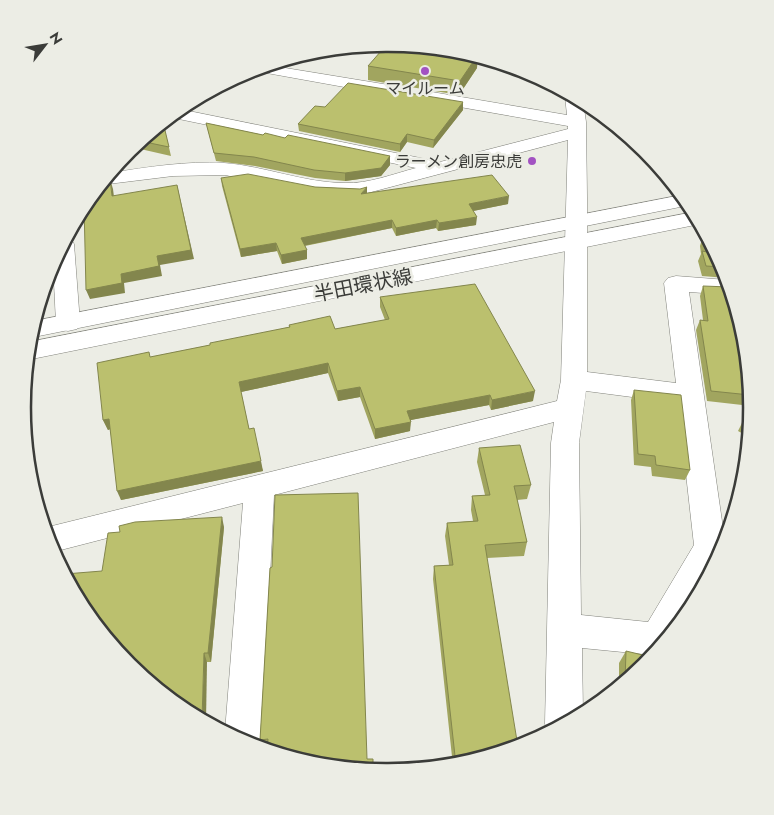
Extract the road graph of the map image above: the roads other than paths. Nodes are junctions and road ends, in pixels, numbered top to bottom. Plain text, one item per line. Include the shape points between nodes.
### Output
1 (274, 71) edge
2 (184, 115) edge
3 (576, 117) edge
4 (439, 168) junction
5 (116, 178) edge
6 (677, 202) edge
7 (688, 219) edge
8 (576, 232) junction
9 (64, 259) edge
10 (722, 287) edge
11 (68, 322) junction
12 (40, 328) edge
13 (36, 350) edge
14 (572, 394) junction
15 (690, 395) junction
16 (259, 487) junction
17 (56, 538) edge
18 (564, 630) junction
19 (658, 637) edge
20 (657, 639) edge
21 (564, 717) edge
22 (244, 733) edge

1 - 3 street
2 - 4 street
3 - 4 street
3 - 8 street
4 - 5 street via 341,191 241,171 212,169 174,170
6 - 8 street, 半田環状線
7 - 8 street, 半田環状線
8 - 11 street, 半田環状線
8 - 13 street, 半田環状線
8 - 14 street
9 - 11 street
10 - 15 street via 676,283
11 - 12 street, 半田環状線
14 - 15 street
14 - 16 street
14 - 18 street via 565,444
15 - 19 street via 710,547
16 - 17 street
16 - 22 street
18 - 20 street
18 - 21 street

